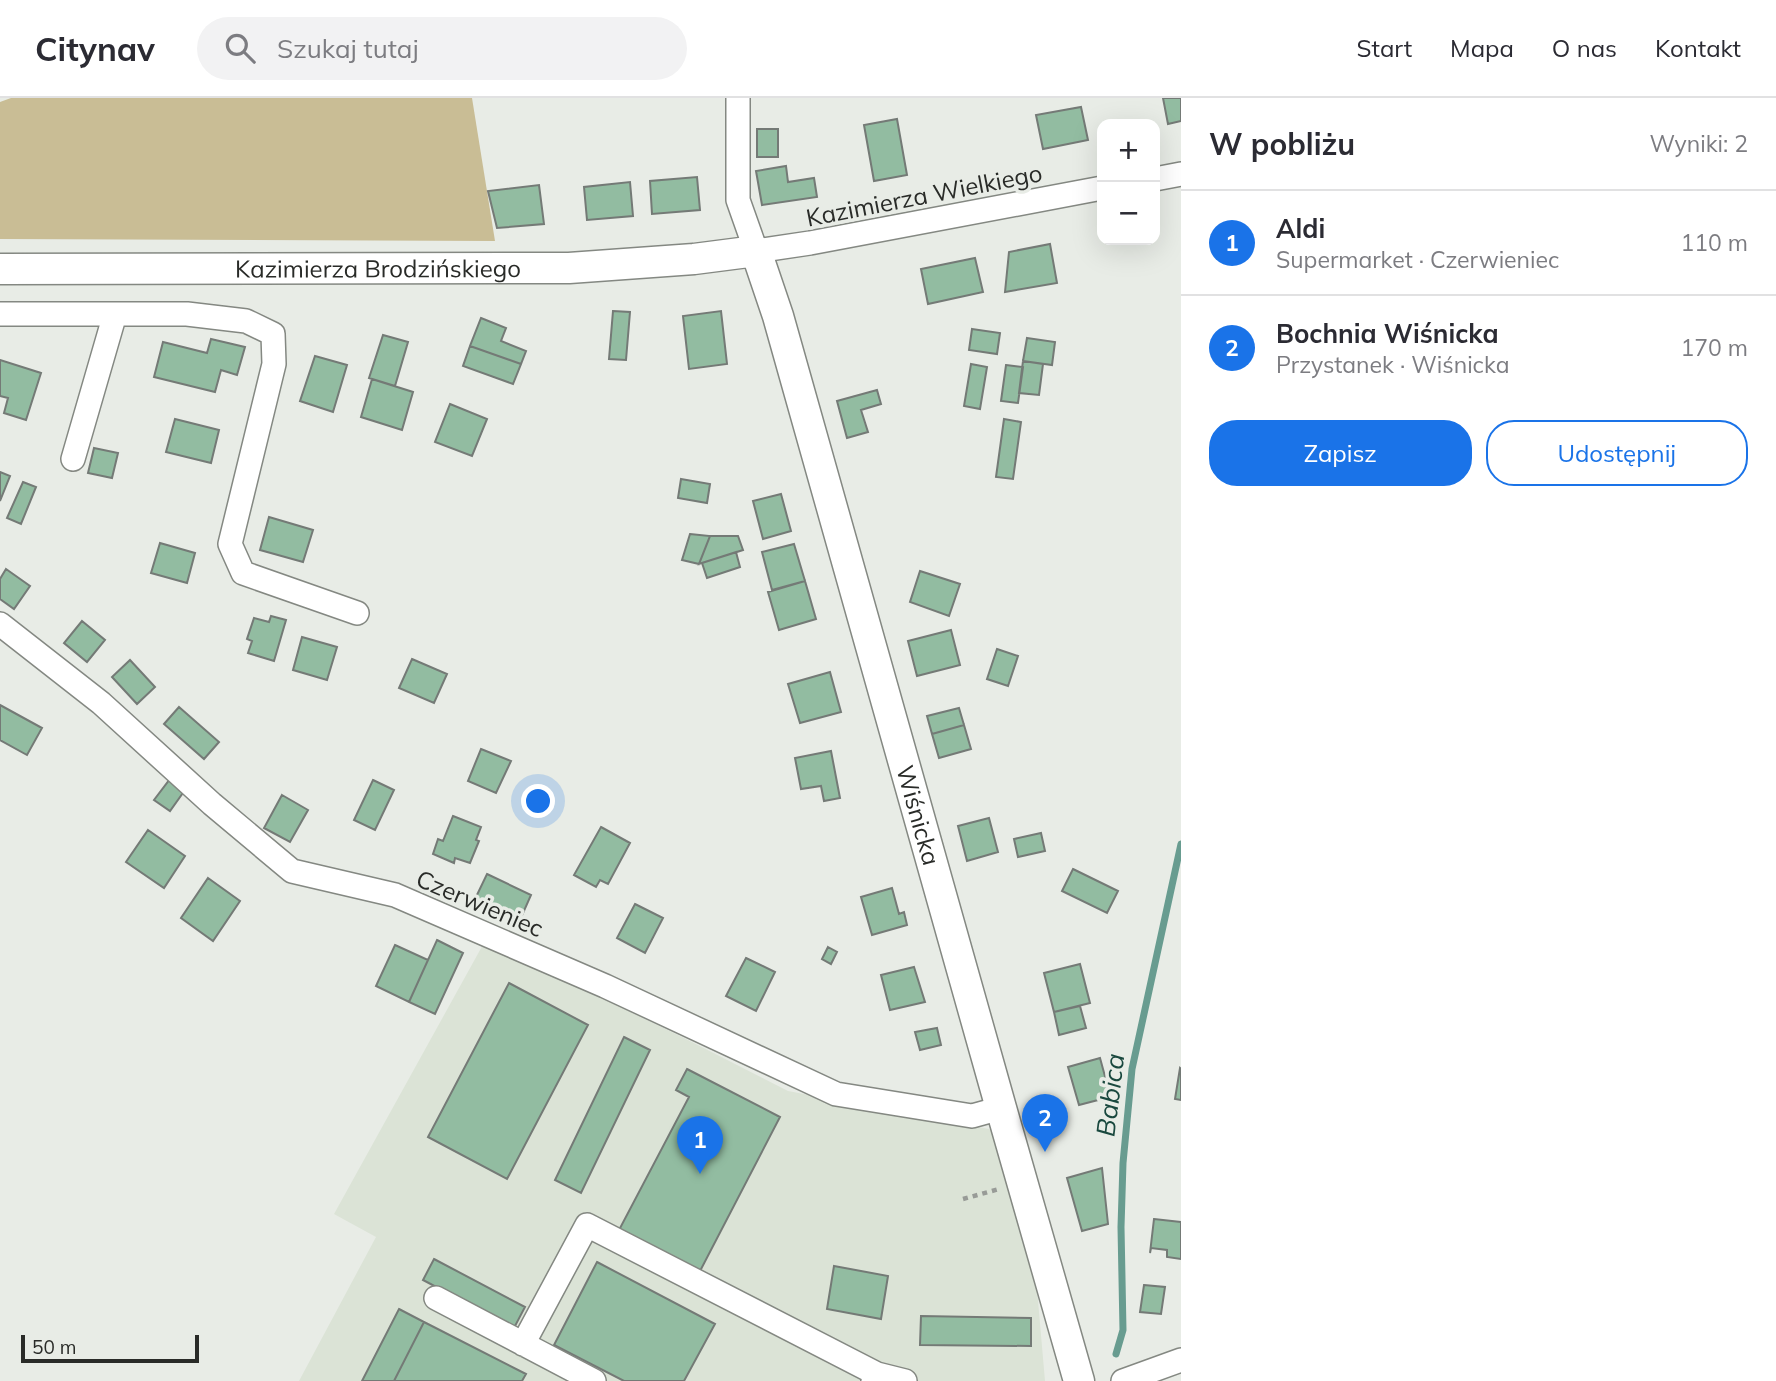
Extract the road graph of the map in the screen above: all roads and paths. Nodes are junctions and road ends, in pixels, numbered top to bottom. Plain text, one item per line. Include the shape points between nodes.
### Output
1 (738, 98) edge
2 (1181, 174) edge
3 (1160, 178) edge
4 (1097, 189) edge
5 (756, 251) junction
6 (0, 269) edge
7 (0, 314) edge
8 (115, 314) junction
9 (73, 458) dead end
10 (357, 612) dead end
11 (0, 624) edge
12 (1000, 1108) junction
13 (1006, 1187) dead end
14 (963, 1199) dead end
15 (436, 1298) dead end
16 (523, 1344) junction
17 (1181, 1360) edge
18 (875, 1378) edge
19 (594, 1381) edge
20 (905, 1381) edge
21 (1079, 1381) edge
22 (1123, 1381) edge

1 - 5 street via 738,200
2 - 3 street
4 - 5 street, Kazimierza Wielkiego
5 - 6 main road, Kazimierza Brodzińskiego via 569,268
5 - 12 main road, Wiśnicka
7 - 8 street
8 - 9 street
8 - 10 street via 187,314 246,321 274,334 275,364 229,544 243,573
11 - 12 street, Czerwieniec via 101,703 292,871 395,895 836,1094 972,1116
12 - 21 main road, Wiśnicka
13 - 14 path
15 - 16 street
16 - 18 street via 587,1225
16 - 19 street
17 - 22 street
18 - 20 street

